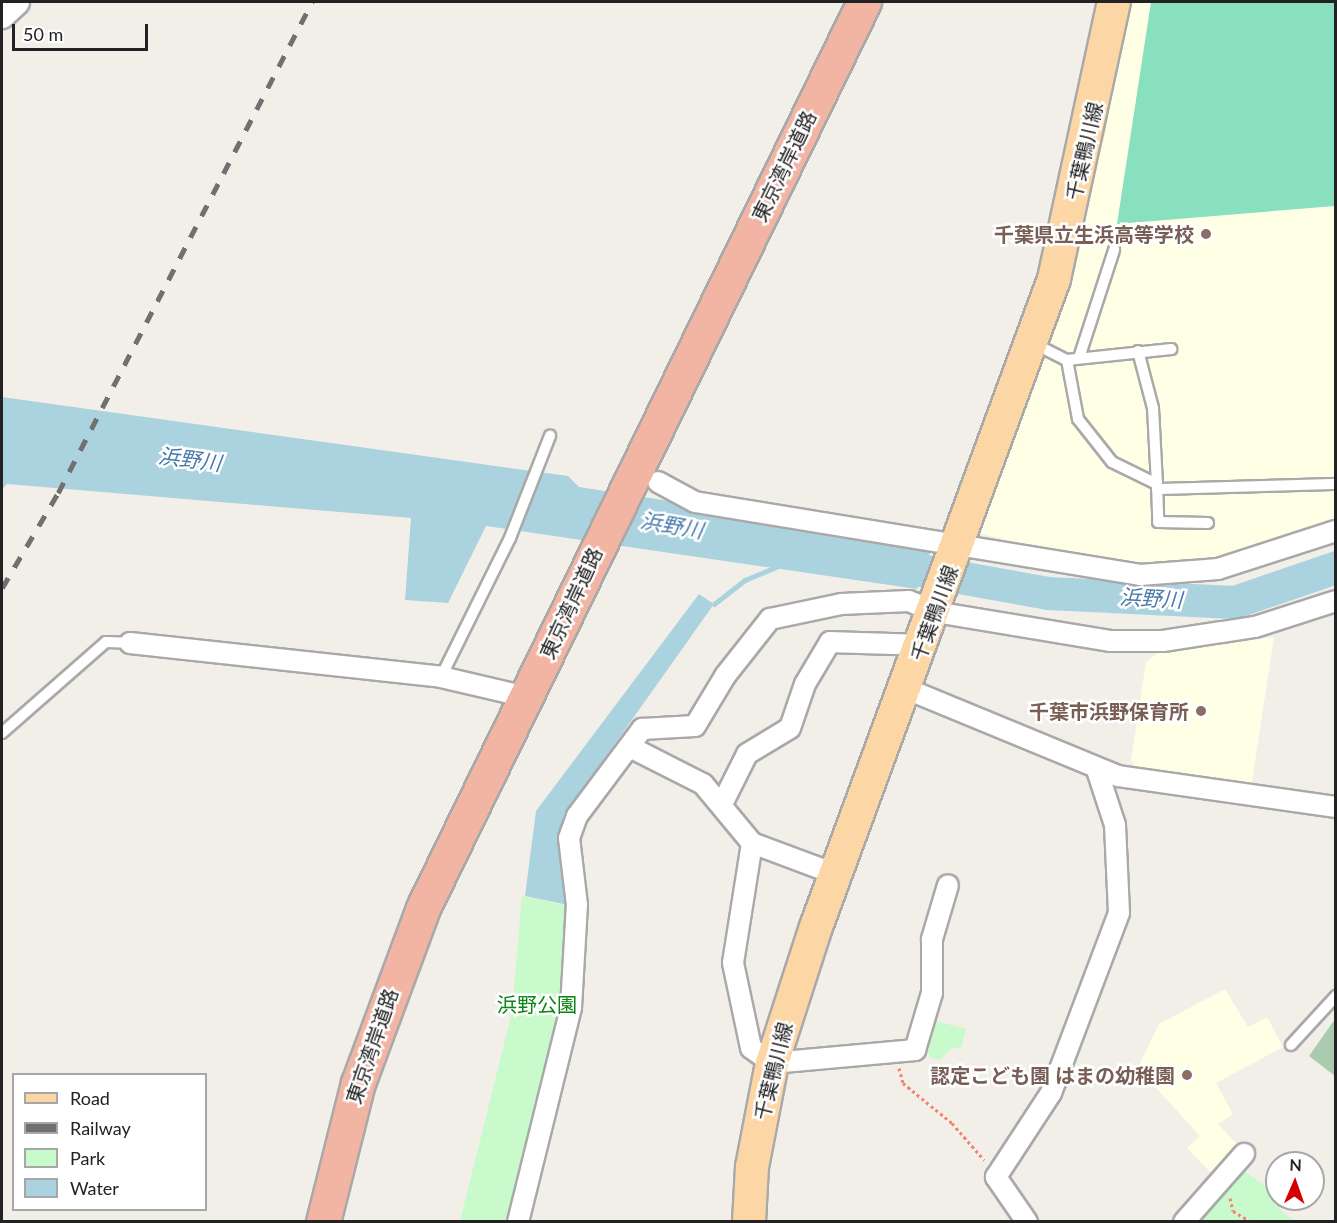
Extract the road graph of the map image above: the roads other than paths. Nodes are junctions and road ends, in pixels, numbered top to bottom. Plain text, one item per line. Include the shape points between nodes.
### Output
1 (16, 2) edge
2 (842, 2) edge
3 (864, 2) edge
4 (1114, 2) edge
5 (2, 15) edge
6 (1114, 250) dead end
7 (1033, 343) junction
8 (1171, 349) dead end
9 (1138, 351) junction
10 (1073, 359) junction
11 (550, 436) dead end
12 (658, 482) dead end
13 (1335, 484) edge
14 (616, 486) junction
15 (1157, 486) junction
16 (1208, 523) dead end
17 (1335, 531) edge
18 (959, 542) junction
19 (1335, 601) edge
20 (936, 610) junction
21 (130, 643) joint
22 (923, 645) junction
23 (441, 676) junction
24 (907, 689) junction
25 (517, 693) junction
26 (2, 733) edge
27 (630, 747) junction
28 (1097, 770) junction
29 (722, 804) junction
30 (1335, 807) edge
31 (752, 843) junction
32 (835, 874) junction
33 (948, 885) dead end
34 (1335, 996) edge
35 (1291, 1045) dead end
36 (772, 1063) junction
37 (1244, 1154) dead end
38 (302, 1221) edge
39 (323, 1221) edge
40 (518, 1221) edge
41 (749, 1221) edge
42 (1028, 1221) edge
43 (1184, 1221) edge

1 - 5 street
2 - 14 highway, 東京湾岸道路
3 - 14 highway, 東京湾岸道路
4 - 7 main road, 千葉鴨川線 via 1082,163
6 - 10 lane
7 - 10 lane
7 - 18 main road, 千葉鴨川線
8 - 9 lane
9 - 10 lane
9 - 15 lane via 1153,408
10 - 15 lane via 1078,418 1112,462
11 - 23 lane via 510,538
12 - 18 street via 695,502
13 - 15 lane
14 - 25 highway, 東京湾岸道路
15 - 16 lane via 1158,522
17 - 18 street via 1218,569 1140,575
18 - 20 main road, 千葉鴨川線
19 - 20 street via 1255,627 1163,641 1110,641
20 - 22 main road, 千葉鴨川線
20 - 27 street via 909,601 880,601 770,619 724,676 695,726 642,729
21 - 23 street
21 - 26 lane via 106,642
22 - 24 main road, 千葉鴨川線
22 - 29 street via 830,642 806,684 790,728 747,754
23 - 25 street
24 - 28 street
24 - 32 main road, 千葉鴨川線
25 - 38 highway, 東京湾岸道路 via 383,947 336,1084
25 - 39 highway, 東京湾岸道路 via 406,950 358,1083
27 - 29 street via 703,783
27 - 40 street via 588,798 569,838 577,905 571,1008
28 - 30 street
28 - 42 street via 1115,825 1120,872 1112,942 1051,1093 996,1177
29 - 31 street
31 - 32 street
31 - 36 street via 733,963 751,1048
32 - 36 main road, 千葉鴨川線
33 - 36 street via 932,939 932,993 915,1050
34 - 35 lane
36 - 41 main road, 千葉鴨川線 via 752,1167
37 - 43 street

